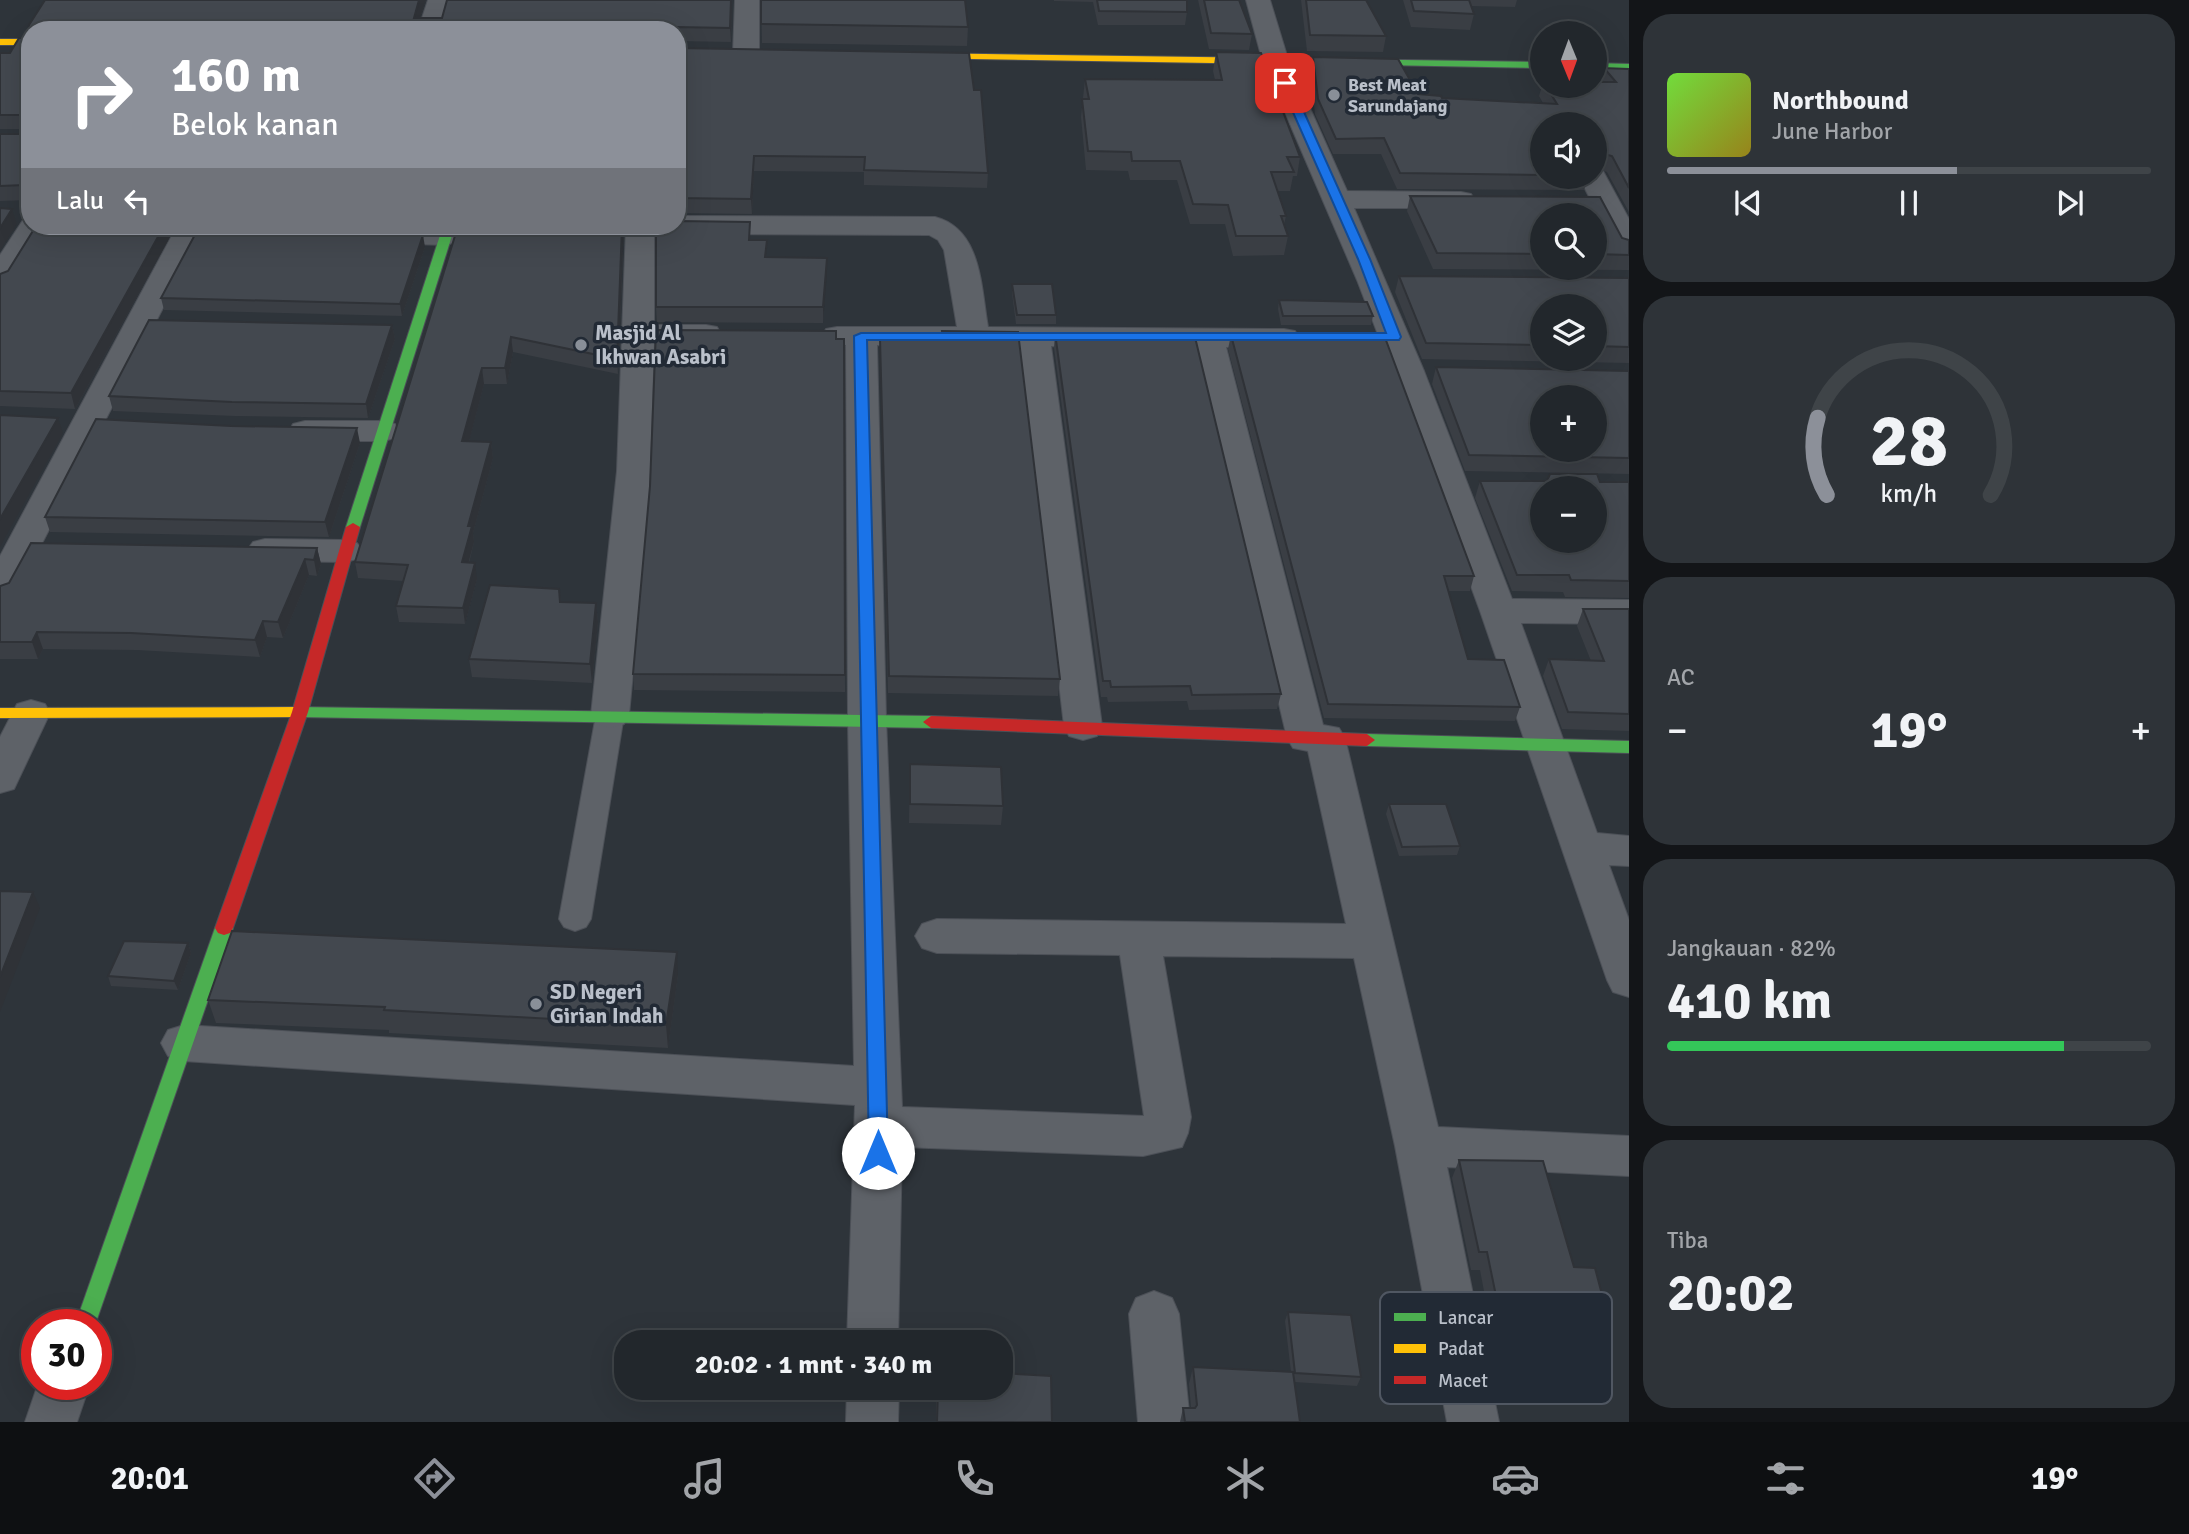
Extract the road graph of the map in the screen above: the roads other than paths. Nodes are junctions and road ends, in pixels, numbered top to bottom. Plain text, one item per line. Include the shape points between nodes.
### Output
1 (440, 0) edge
2 (747, 0) edge
3 (1258, 0) edge
4 (433, 21) edge
5 (0, 42) edge
6 (21, 42) edge
7 (746, 53) edge
8 (900, 55) edge
9 (1275, 60) junction
10 (1530, 65) edge
11 (1607, 67) edge
12 (1629, 68) edge
13 (1593, 189) edge
14 (1338, 199) junction
15 (1485, 201) edge
16 (21, 225) edge
17 (686, 225) edge
18 (186, 235) edge
19 (445, 235) edge
20 (640, 235) edge
21 (1629, 246) edge
22 (0, 279) edge
23 (140, 322) junction
24 (178, 322) edge
25 (640, 334) junction
26 (737, 335) edge
27 (806, 336) edge
28 (861, 336) junction
29 (974, 336) junction
30 (1034, 337) junction
31 (1314, 337) edge
32 (1208, 338) junction
33 (49, 420) edge
34 (86, 421) junction
35 (125, 424) edge
36 (272, 430) edge
37 (383, 431) junction
38 (21, 546) junction
39 (62, 547) edge
40 (237, 549) edge
41 (345, 551) junction
42 (0, 590) edge
43 (1498, 611) junction
44 (1629, 612) edge
45 (300, 712) junction
46 (15, 713) edge
47 (610, 715) junction
48 (867, 719) junction
49 (1083, 726) junction
50 (1316, 738) junction
51 (1543, 743) junction
52 (1629, 747) edge
53 (0, 779) edge
54 (1582, 847) junction
55 (1629, 851) edge
56 (575, 919) dead end
57 (937, 936) dead end
58 (1139, 939) junction
59 (1371, 941) junction
60 (1629, 980) edge
61 (184, 1043) junction
62 (878, 1106) junction
63 (1419, 1146) junction
64 (1629, 1156) edge
65 (1448, 1292) edge
66 (91, 1309) edge
67 (1154, 1314) dead end
68 (873, 1330) edge
69 (59, 1400) edge
70 (873, 1400) edge
71 (1469, 1404) edge
72 (51, 1422) edge
73 (872, 1422) edge
74 (1164, 1422) edge
75 (1473, 1422) edge

1 - 4 street
2 - 7 street
3 - 9 street
5 - 6 street
8 - 9 street
9 - 10 street
9 - 14 street
11 - 12 street
13 - 21 street via 1593,202
14 - 15 street
14 - 43 street via 1386,280 1381,337 1422,371 1464,484
16 - 22 street
17 - 29 street via 934,226 948,234 959,250
18 - 23 street
19 - 37 street via 402,327
20 - 25 street
23 - 24 street
23 - 34 street
25 - 26 street
25 - 47 street via 627,565
27 - 28 street
28 - 29 street
28 - 48 street
29 - 30 street
30 - 32 street
30 - 49 street
31 - 32 street
32 - 50 street
33 - 34 street
34 - 35 street
34 - 38 street
36 - 37 street
37 - 41 street
38 - 39 street
38 - 42 street
40 - 41 street
41 - 45 street
43 - 44 street
43 - 51 street
45 - 46 street
45 - 47 street
45 - 61 street
46 - 53 street
47 - 48 street
47 - 56 lane
48 - 49 street
48 - 62 street
49 - 50 street
50 - 51 street
50 - 59 street
51 - 52 street
51 - 54 street
54 - 55 street
54 - 60 street
57 - 58 street
58 - 59 street
58 - 62 street via 1168,1117 1165,1133 1143,1136
59 - 63 street
61 - 62 street
61 - 66 street
62 - 68 street
63 - 64 street
63 - 65 street
67 - 74 street
69 - 72 street
70 - 73 street
71 - 75 street

